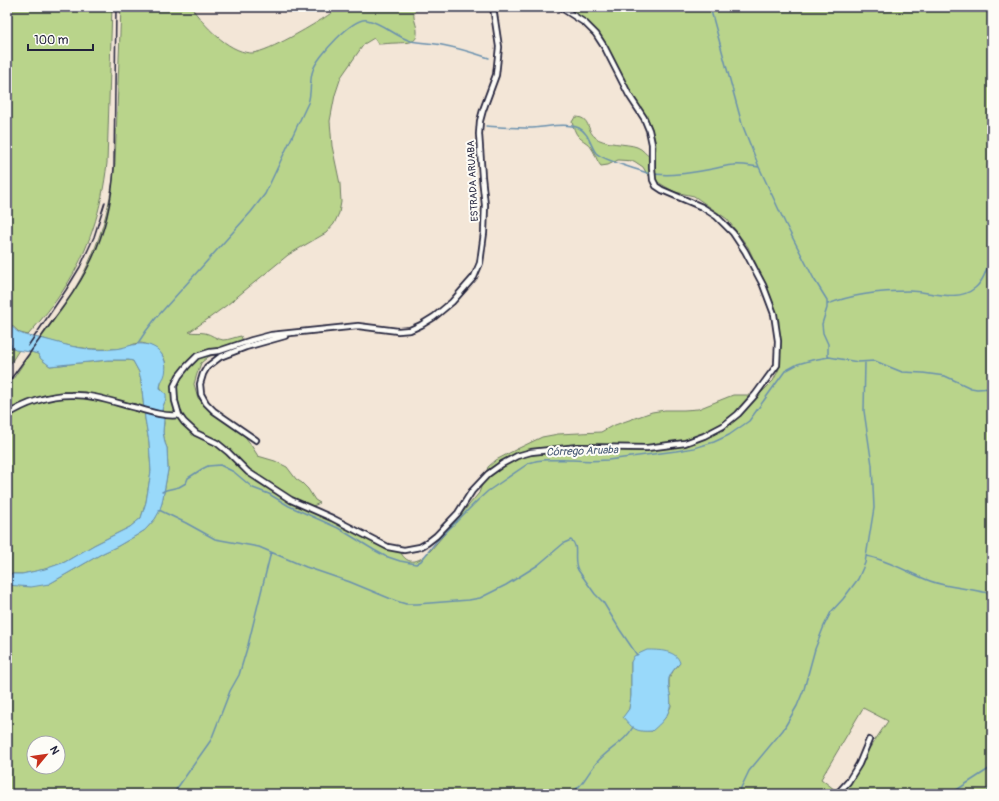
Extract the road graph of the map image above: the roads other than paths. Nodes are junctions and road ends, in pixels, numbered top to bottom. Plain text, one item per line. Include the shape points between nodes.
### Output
1 (493, 7) edge
2 (560, 7) edge
3 (296, 333) junction
4 (7, 415) edge
5 (179, 415) junction
6 (256, 440) dead end
7 (869, 740) dead end
8 (837, 794) edge

1 - 3 street, ESTRADA ARUABA via 499,47 496,75 480,121 484,233 480,263 474,277 452,302 434,317 410,330 358,326
2 - 5 street via 596,34 644,118 652,144 653,180 656,186 716,216 733,233 762,285 774,314 778,341 777,365 738,414 723,426 685,442 647,448 578,447 517,456 488,474 472,491 458,513 436,536 420,547 404,550 388,547 291,500 248,472 217,443 196,433
3 - 5 street, ESTRADA ARUABA via 258,338 197,356 178,376 174,386
3 - 6 street, ESTRADA ARUABA via 220,357 207,367 203,374 201,394 206,403
4 - 5 street via 18,408 48,398 71,395 94,397 172,416
7 - 8 street via 859,764

